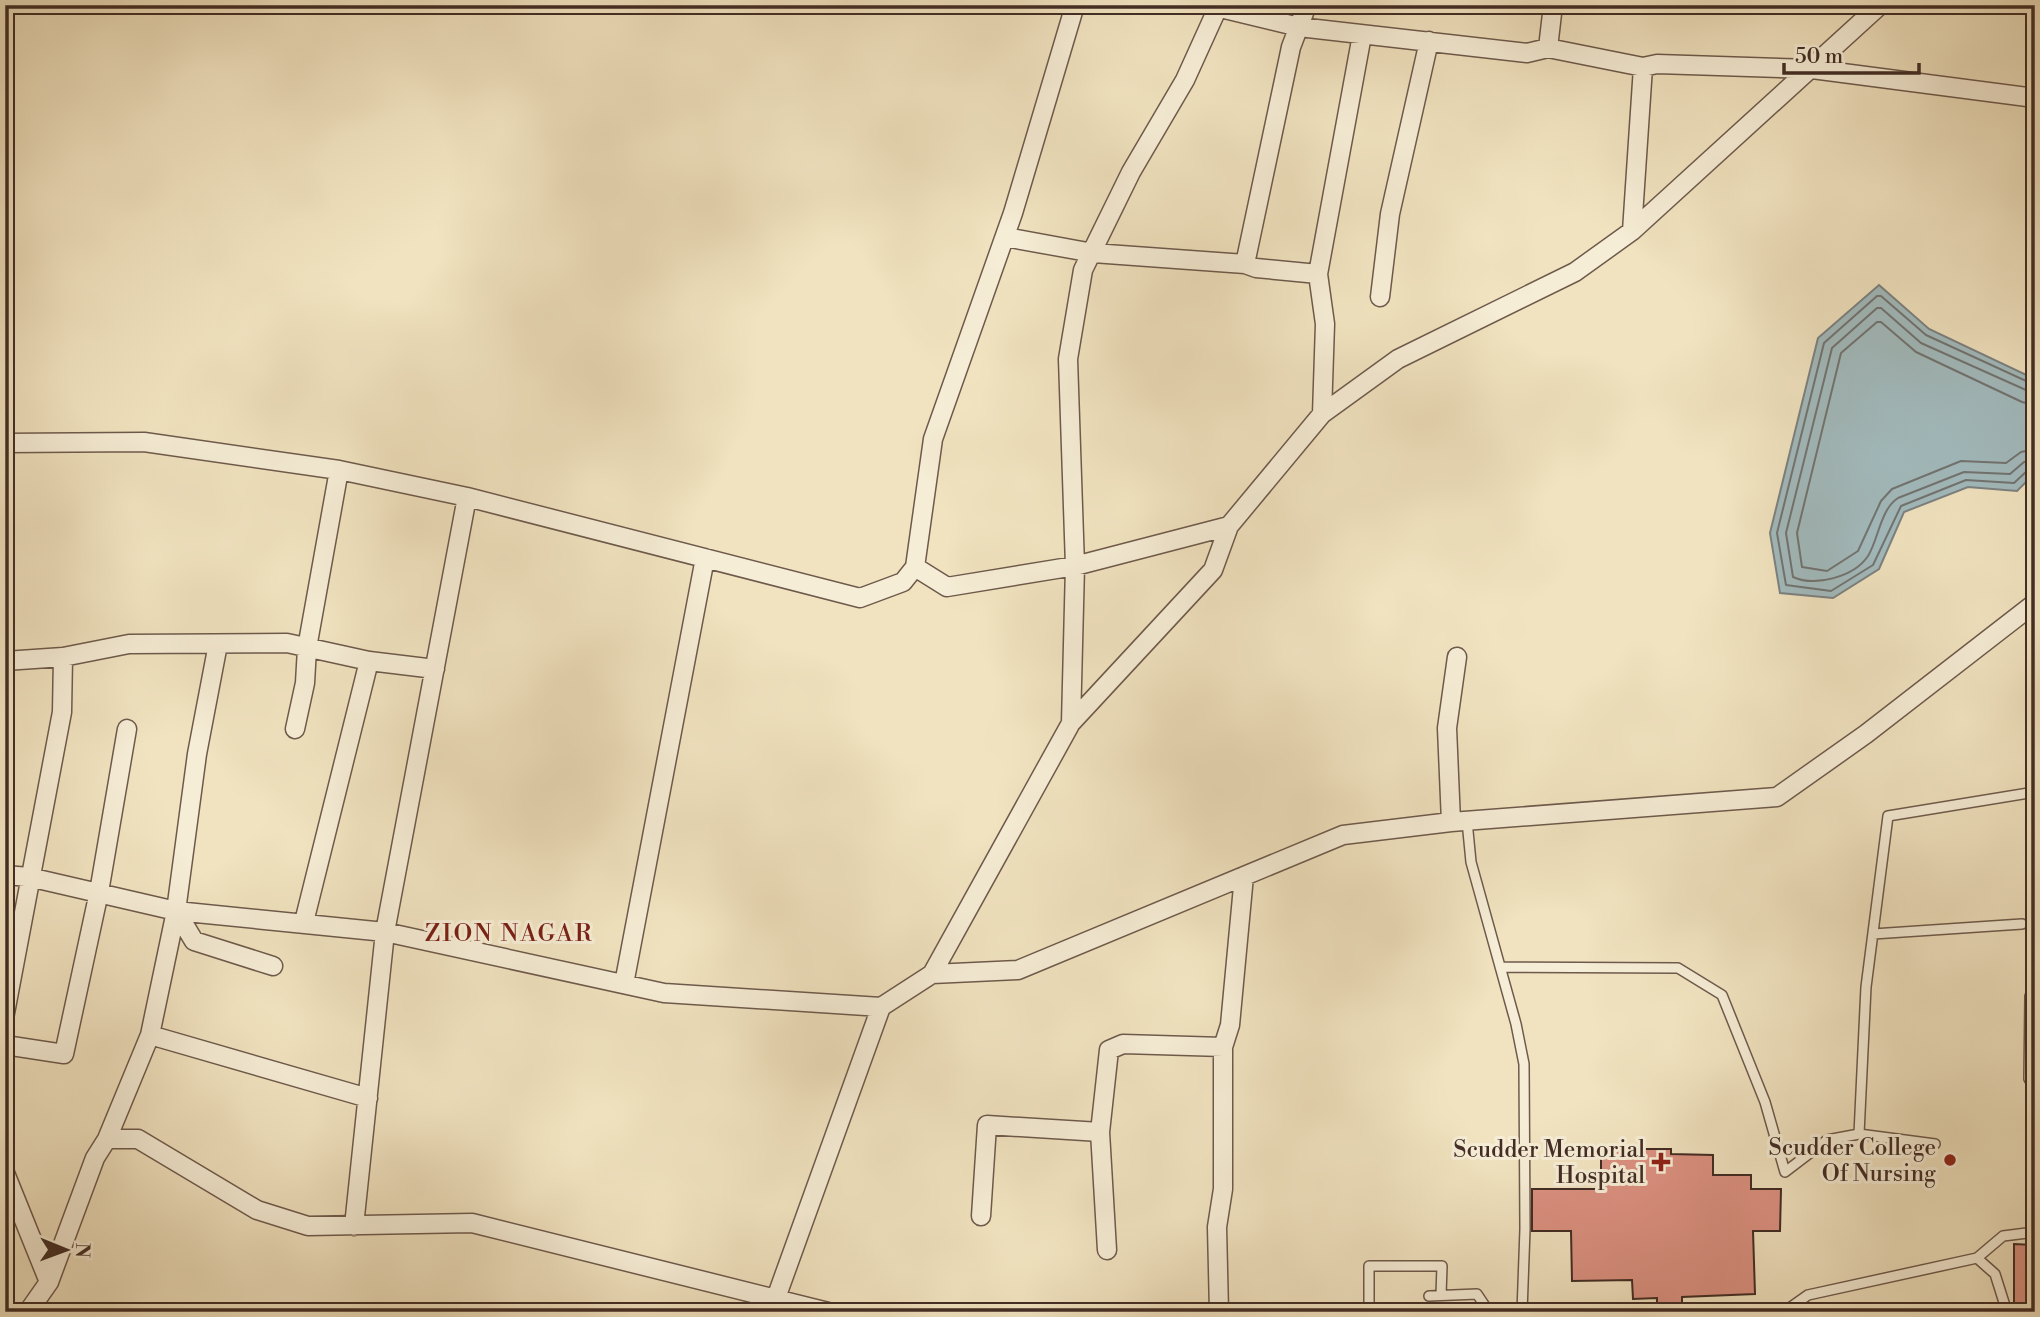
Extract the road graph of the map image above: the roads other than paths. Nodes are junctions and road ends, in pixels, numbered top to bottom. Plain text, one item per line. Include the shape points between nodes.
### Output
1 (1075, 5) edge
2 (1307, 5) edge
3 (1553, 5) edge
4 (1880, 5) edge
5 (1215, 6) edge
6 (1299, 27) junction
7 (1362, 35) junction
8 (1429, 41) junction
9 (1548, 48) junction
10 (1643, 67) junction
11 (1812, 68) junction
12 (2035, 98) edge
13 (1632, 231) junction
14 (1005, 237) junction
15 (1093, 253) junction
16 (1245, 264) junction
17 (1318, 274) junction
18 (1380, 297) dead end
19 (1322, 414) junction
20 (5, 443) edge
21 (339, 470) junction
22 (467, 497) junction
23 (1230, 526) junction
24 (705, 558) junction
25 (915, 566) junction
26 (1075, 566) junction
27 (2035, 603) edge
28 (218, 644) junction
29 (307, 648) junction
30 (63, 657) junction
31 (1457, 657) dead end
32 (5, 661) edge
33 (369, 661) junction
34 (435, 669) junction
35 (1071, 723) junction
36 (127, 729) dead end
37 (295, 729) dead end
38 (2035, 792) edge
39 (1459, 822) junction
40 (5, 875) edge
41 (1244, 876) junction
42 (29, 877) junction
43 (99, 892) junction
44 (176, 911) junction
45 (304, 922) junction
46 (2022, 924) dead end
47 (385, 932) junction
48 (1873, 934) junction
49 (273, 966) dead end
50 (1500, 967) junction
51 (932, 974) junction
52 (624, 985) junction
53 (2031, 996) dead end
54 (881, 1007) junction
55 (5, 1013) edge
56 (150, 1035) junction
57 (5, 1045) edge
58 (1223, 1047) junction
59 (2035, 1086) edge
60 (368, 1098) junction
61 (1100, 1132) junction
62 (1859, 1134) junction
63 (107, 1139) junction
64 (1935, 1144) dead end
65 (5, 1173) edge
66 (981, 1216) dead end
67 (354, 1226) junction
68 (2035, 1232) edge
69 (1107, 1250) dead end
70 (1977, 1258) junction
71 (49, 1282) junction
72 (1441, 1295) junction
73 (1429, 1296) dead end
74 (776, 1298) junction
75 (28, 1312) edge
76 (828, 1312) edge
77 (1219, 1312) edge
78 (1369, 1312) edge
79 (1489, 1312) edge
80 (1522, 1312) edge
81 (1783, 1312) edge
82 (2007, 1312) edge

1 - 14 street
2 - 6 street
3 - 9 street
4 - 11 street
5 - 6 street
5 - 15 street via 1185,80 1131,172
6 - 7 street
6 - 16 street
7 - 8 street
7 - 17 street
8 - 9 street via 1527,53
8 - 18 street via 1390,214
9 - 10 street
10 - 11 street
10 - 13 street
11 - 12 street
11 - 13 street
13 - 19 street via 1575,272 1398,359
14 - 15 street
14 - 25 street via 933,439
15 - 16 street
15 - 26 street via 1083,270 1068,359
16 - 17 street
17 - 19 street via 1325,324
19 - 23 street
20 - 21 street via 144,442
21 - 22 street
21 - 29 street
22 - 24 street
22 - 34 street
23 - 26 street
23 - 35 street via 1213,570
24 - 25 street via 860,598 903,583
24 - 52 street
25 - 26 street via 947,587
26 - 35 street
27 - 39 street via 1777,797
28 - 29 street via 287,643
28 - 30 street via 129,644
28 - 44 street via 197,754
29 - 33 street
29 - 37 street
30 - 32 street
30 - 42 street via 62,712
31 - 39 street via 1447,729
33 - 34 street
33 - 45 street
34 - 47 street
35 - 51 street
36 - 43 street
38 - 48 lane via 1888,816
39 - 41 street via 1343,835
39 - 50 lane
40 - 42 street
41 - 51 street via 1018,970
41 - 58 street via 1230,1025
42 - 43 street
42 - 55 street
43 - 44 street
43 - 57 street via 64,1054
44 - 45 street
44 - 49 street via 194,941
44 - 56 street
45 - 47 street
46 - 48 lane
47 - 52 street
47 - 60 street
48 - 62 lane
50 - 62 lane via 1678,968 1722,995 1765,1102 1785,1172 1828,1140
50 - 80 lane via 1524,1064
51 - 54 street
52 - 54 street via 664,993
53 - 59 lane via 2029,1079
54 - 74 street
56 - 60 street
56 - 63 street
58 - 61 street via 1124,1044 1109,1050
58 - 77 street
60 - 67 street
61 - 66 street via 987,1125
61 - 69 street
62 - 64 lane
63 - 67 street via 138,1139 257,1210 308,1226
63 - 71 street via 95,1158
65 - 71 street
67 - 74 street via 472,1223
68 - 70 lane via 2003,1236
70 - 81 lane via 1808,1296
70 - 82 lane via 1995,1274
71 - 75 street
72 - 73 lane
72 - 78 lane via 1442,1266 1369,1266
72 - 79 lane via 1477,1294
74 - 76 street

